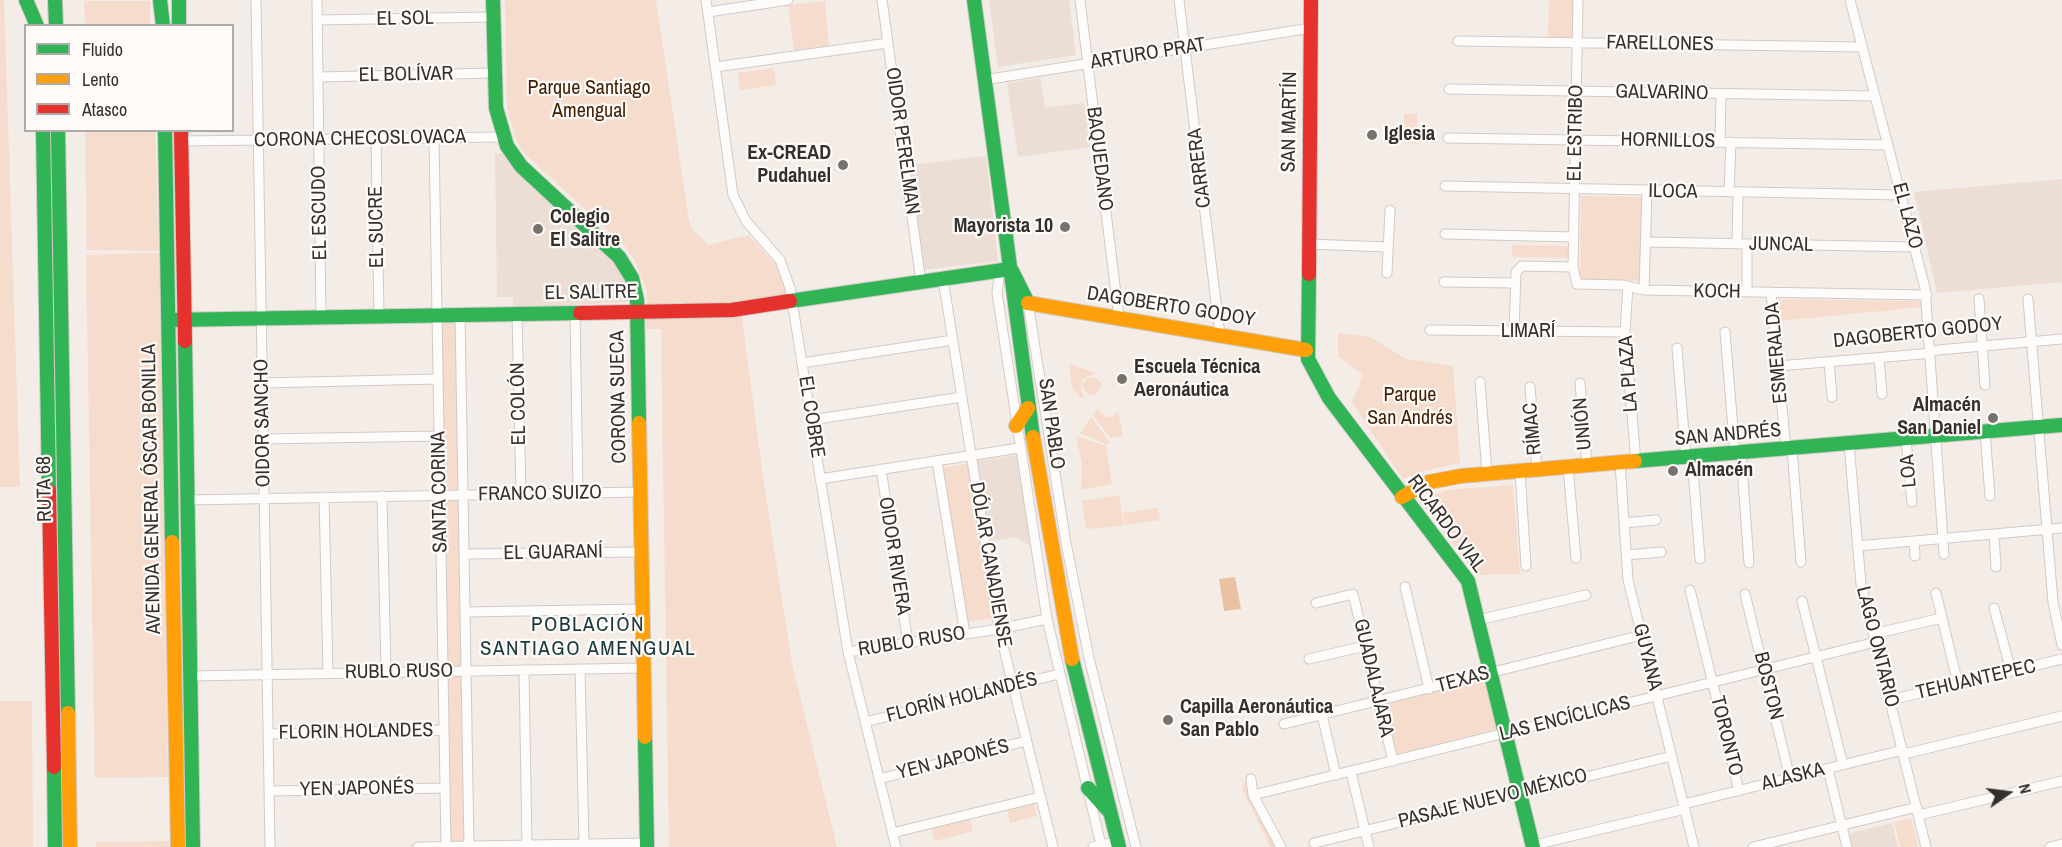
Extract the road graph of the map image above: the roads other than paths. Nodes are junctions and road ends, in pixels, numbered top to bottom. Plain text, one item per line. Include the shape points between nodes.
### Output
1 (26, 0) edge
2 (40, 0) edge
3 (55, 0) edge
4 (160, 0) edge
5 (178, 0) edge
6 (256, 0) edge
7 (317, 0) edge
8 (493, 0) edge
9 (706, 0) edge
10 (788, 0) edge
11 (882, 0) edge
12 (974, 0) edge
13 (1080, 0) edge
14 (1179, 0) edge
15 (1311, 0) edge
16 (1578, 0) edge
17 (1850, 0) edge
18 (768, 2) edge
19 (708, 12) junction
20 (493, 17) junction
21 (317, 20) junction
22 (38, 24) edge
23 (39, 24) edge
24 (56, 24) edge
25 (163, 24) edge
26 (179, 24) edge
27 (1311, 28) junction
28 (1458, 41) dead end
29 (888, 43) junction
30 (1577, 43) junction
31 (1862, 47) junction
32 (1185, 48) junction
33 (1087, 64) junction
34 (715, 67) junction
35 (494, 74) junction
36 (318, 77) junction
37 (984, 80) junction
38 (1449, 89) dead end
39 (1576, 91) junction
40 (1721, 94) junction
41 (1875, 96) junction
42 (42, 132) edge
43 (58, 132) edge
44 (165, 132) edge
45 (181, 136) edge
46 (434, 137) junction
47 (503, 137) junction
48 (376, 138) junction
49 (1448, 138) dead end
50 (319, 139) junction
51 (258, 140) junction
52 (1575, 140) junction
53 (1720, 142) junction
54 (1731, 142) junction
55 (1888, 145) junction
56 (1445, 186) dead end
57 (1575, 190) junction
58 (1647, 191) junction
59 (1734, 193) junction
60 (1901, 195) junction
61 (1390, 210) dead end
62 (1444, 234) dead end
63 (1574, 237) junction
64 (1646, 242) junction
65 (1308, 244) junction
66 (1737, 244) junction
67 (1747, 244) junction
68 (1387, 247) junction
69 (1915, 247) junction
70 (1573, 267) junction
71 (1005, 269) junction
72 (1387, 273) dead end
73 (943, 279) junction
74 (921, 282) junction
75 (1444, 282) dead end
76 (1514, 283) junction
77 (1628, 286) junction
78 (1644, 290) junction
79 (1747, 292) junction
80 (1771, 292) junction
81 (1926, 295) junction
82 (1979, 299) dead end
83 (2028, 299) dead end
84 (793, 302) junction
85 (1028, 303) junction
86 (637, 312) junction
87 (575, 313) junction
88 (517, 314) junction
89 (437, 315) junction
90 (460, 315) junction
91 (379, 316) junction
92 (321, 317) junction
93 (1119, 318) junction
94 (261, 319) junction
95 (169, 320) junction
96 (184, 320) junction
97 (1430, 330) dead end
98 (1514, 332) junction
99 (1625, 332) junction
100 (1725, 332) dead end
101 (1220, 335) junction
102 (2062, 339) edge
103 (953, 340) junction
104 (2032, 341) junction
105 (1982, 346) junction
106 (1677, 348) dead end
107 (1306, 350) junction
108 (1930, 352) junction
109 (1879, 358) junction
110 (1829, 362) junction
111 (802, 363) junction
112 (1778, 366) junction
113 (438, 379) junction
114 (1480, 382) dead end
115 (262, 383) junction
116 (1580, 383) dead end
117 (1985, 384) dead end
118 (1530, 387) dead end
119 (1882, 394) dead end
120 (962, 397) junction
121 (1832, 397) dead end
122 (1028, 408) junction
123 (811, 420) junction
124 (2062, 425) edge
125 (1016, 426) junction
126 (2038, 427) junction
127 (1985, 432) junction
128 (439, 436) junction
129 (1937, 437) junction
130 (263, 439) junction
131 (1906, 439) junction
132 (1849, 444) junction
133 (1019, 448) junction
134 (1789, 449) junction
135 (1738, 453) junction
136 (971, 455) junction
137 (1689, 457) junction
138 (937, 461) junction
139 (1636, 462) junction
140 (1620, 463) junction
141 (1587, 466) junction
142 (1568, 467) junction
143 (881, 469) junction
144 (1537, 470) junction
145 (1520, 471) junction
146 (1487, 474) junction
147 (820, 479) junction
148 (640, 492) junction
149 (578, 493) junction
150 (520, 494) junction
151 (440, 495) junction
152 (463, 495) junction
153 (382, 496) junction
154 (1990, 496) dead end
155 (324, 497) junction
156 (1402, 497) junction
157 (264, 498) junction
158 (187, 500) junction
159 (1912, 502) dead end
160 (1656, 520) dead end
161 (1624, 523) junction
162 (2062, 528) edge
163 (2046, 530) junction
164 (1994, 534) junction
165 (1943, 538) junction
166 (1914, 541) junction
167 (1857, 546) junction
168 (1035, 548) junction
169 (641, 552) junction
170 (1661, 552) dead end
171 (1944, 554) dead end
172 (464, 555) junction
173 (1627, 555) junction
174 (1915, 556) dead end
175 (1052, 558) junction
176 (1576, 558) dead end
177 (1700, 559) dead end
178 (1801, 562) dead end
179 (1749, 563) dead end
180 (1526, 566) dead end
181 (1996, 567) dead end
182 (1405, 587) dead end
183 (1690, 590) dead end
184 (1936, 592) dead end
185 (1745, 594) dead end
186 (1586, 595) dead end
187 (1802, 601) dead end
188 (2058, 602) edge
189 (1316, 603) dead end
190 (1994, 608) dead end
191 (642, 609) junction
192 (465, 612) junction
193 (1942, 618) junction
194 (1047, 619) junction
195 (1478, 620) junction
196 (999, 629) junction
197 (965, 634) junction
198 (1642, 635) junction
199 (1875, 638) junction
200 (908, 642) junction
201 (2062, 645) edge
202 (1365, 646) junction
203 (848, 652) junction
204 (1816, 657) junction
205 (1309, 659) dead end
206 (2062, 659) edge
207 (644, 668) junction
208 (580, 669) junction
209 (524, 670) junction
210 (1764, 670) junction
211 (443, 671) junction
212 (466, 671) junction
213 (2011, 671) junction
214 (386, 672) junction
215 (328, 673) junction
216 (1491, 673) junction
217 (267, 674) junction
218 (1059, 674) junction
219 (190, 676) junction
220 (1713, 682) junction
221 (1958, 684) junction
222 (1013, 686) junction
223 (1429, 689) junction
224 (1657, 696) junction
225 (1890, 700) junction
226 (1378, 701) junction
227 (1322, 715) junction
228 (2062, 716) edge
229 (865, 722) junction
230 (1284, 724) dead end
231 (444, 730) junction
232 (268, 734) junction
233 (1506, 734) junction
234 (1026, 741) junction
235 (1903, 752) junction
236 (1672, 756) junction
237 (1393, 761) junction
238 (1843, 765) junction
239 (1828, 768) junction
240 (1351, 772) junction
241 (1336, 775) junction
242 (1251, 778) dead end
243 (1790, 778) junction
244 (879, 779) junction
245 (2062, 781) edge
246 (445, 788) junction
247 (1088, 788) junction
248 (269, 791) junction
249 (1739, 791) junction
250 (1520, 793) junction
251 (1253, 795) junction
252 (1040, 797) junction
253 (1684, 806) junction
254 (1918, 811) junction
255 (1110, 812) junction
256 (1842, 825) junction
257 (1365, 831) junction
258 (892, 833) junction
259 (1314, 843) dead end
260 (584, 844) junction
261 (1118, 844) edge
262 (2062, 844) edge
263 (527, 845) junction
264 (646, 845) edge
265 (446, 846) edge
266 (1097, 846) edge
267 (55, 847) edge
268 (70, 847) edge
269 (178, 847) edge
270 (194, 847) edge
271 (270, 847) edge
272 (418, 847) edge
273 (469, 847) edge
274 (896, 847) edge
275 (1053, 847) edge
276 (1136, 847) edge
277 (1281, 847) edge
278 (1369, 847) edge
279 (1531, 847) edge
280 (1695, 847) edge
281 (1753, 847) edge
282 (1847, 847) edge
283 (1926, 847) edge
284 (2050, 847) edge

1 - 22 main road
2 - 23 main road
3 - 24 main road
4 - 25 main road
5 - 26 main road
6 - 51 street, OIDOR SANCHO
7 - 21 street, EL ESCUDO
8 - 20 main road, CORONA SUECA
9 - 19 street, EL COBRE
10 - 18 street
11 - 29 street, OIDOR PERELMAN
12 - 37 main road, SAN PABLO
13 - 33 street, BAQUEDANO
14 - 32 street, CARRERA
15 - 27 main road, SAN MARTÍN
16 - 30 street, EL ESTRIBO
17 - 31 street, EL LAZO
18 - 19 street
19 - 34 street, EL COBRE
20 - 21 street, EL SOL
20 - 35 main road, CORONA SUECA
21 - 36 street, EL ESCUDO
27 - 32 street, ARTURO PRAT
27 - 65 main road, SAN MARTÍN
28 - 30 street, FARELLONES
29 - 34 street
29 - 74 street, OIDOR PERELMAN
30 - 31 street, FARELLONES
30 - 39 street, EL ESTRIBO
31 - 41 street, EL LAZO
32 - 33 street, ARTURO PRAT
32 - 101 street, CARRERA
33 - 37 street, ARTURO PRAT
33 - 93 street, BAQUEDANO
34 - 84 street, EL COBRE via 733,195 746,221 780,260
35 - 36 street, EL BOLÍVAR
35 - 47 main road, CORONA SUECA
36 - 50 street, EL ESCUDO
37 - 71 main road, SAN PABLO
38 - 39 street, GALVARINO
39 - 40 street, GALVARINO
39 - 52 street, EL ESTRIBO
40 - 41 street, GALVARINO
40 - 53 street
41 - 55 street, EL LAZO
42 - 267 main road, RUTA 68
43 - 268 main road, RUTA 68
44 - 95 main road, AVENIDA GENERAL ÓSCAR BONILLA
45 - 51 street, CORONA CHECOSLOVACA
45 - 96 main road, AVENIDA GENERAL ÓSCAR BONILLA
46 - 47 street, CORONA CHECOSLOVACA
46 - 48 street, CORONA CHECOSLOVACA
46 - 89 street, SANTA CORINA
47 - 86 main road, CORONA SUECA via 517,161 624,264 634,286
48 - 50 street, CORONA CHECOSLOVACA
48 - 91 street, EL SUCRE
49 - 52 street, HORNILLOS
50 - 51 street, CORONA CHECOSLOVACA
50 - 92 street, EL ESCUDO
51 - 94 street, OIDOR SANCHO
52 - 53 street, HORNILLOS
52 - 57 street, EL ESTRIBO
53 - 54 street, HORNILLOS
54 - 55 street, HORNILLOS
54 - 59 street
55 - 60 street, EL LAZO
56 - 57 street, ILOCA
57 - 58 street, ILOCA
57 - 63 street, EL ESTRIBO
58 - 59 street, ILOCA
58 - 64 street
59 - 60 street, ILOCA
59 - 66 street
60 - 69 street, EL LAZO
61 - 68 street
62 - 63 street
63 - 70 street, EL ESTRIBO
64 - 66 street, JUNCAL
64 - 78 street
65 - 68 street
65 - 107 main road, SAN MARTÍN
66 - 67 street, JUNCAL
67 - 69 street, JUNCAL
67 - 79 street
68 - 72 street
69 - 81 street, EL LAZO
70 - 76 street via 1522,266
70 - 77 street, KOCH via 1577,284
71 - 73 main road, EL SALITRE
71 - 85 main road via 1021,285
71 - 122 main road, SAN PABLO
71 - 125 street, SAN PABLO via 997,292
73 - 74 main road, EL SALITRE
73 - 103 street, DÓLAR CANADIENSE
74 - 84 main road, EL SALITRE
75 - 76 street
76 - 98 street
77 - 78 street, KOCH
77 - 99 street, LA PLAZA
78 - 79 street, KOCH
79 - 80 street, KOCH
80 - 81 street, KOCH
80 - 112 street, ESMERALDA
81 - 108 street, EL LAZO
82 - 105 street
83 - 104 street
84 - 86 main road, EL SALITRE via 732,310
84 - 111 street, EL COBRE
85 - 93 main road, DAGOBERTO GODOY
85 - 276 street, SAN PABLO via 1066,543 1089,658
86 - 87 main road, EL SALITRE
86 - 148 main road, CORONA SUECA
87 - 88 main road, EL SALITRE
87 - 149 street
88 - 90 main road, EL SALITRE
88 - 150 street, EL COLÓN
89 - 90 main road, EL SALITRE
89 - 91 main road, EL SALITRE
89 - 113 street, SANTA CORINA
90 - 152 street, SANTA CORINA
91 - 92 main road, EL SALITRE
92 - 94 main road, EL SALITRE
93 - 101 main road, DAGOBERTO GODOY
94 - 96 main road, EL SALITRE
94 - 115 street, OIDOR SANCHO
95 - 96 main road, EL SALITRE
95 - 269 main road, AVENIDA GENERAL ÓSCAR BONILLA
96 - 158 main road, AVENIDA GENERAL ÓSCAR BONILLA
97 - 98 street, LIMARÍ
98 - 99 street, LIMARÍ
99 - 139 street, LA PLAZA
100 - 135 street
101 - 107 main road, DAGOBERTO GODOY
102 - 104 street, DAGOBERTO GODOY
103 - 111 street
103 - 120 street, DÓLAR CANADIENSE
104 - 105 street, DAGOBERTO GODOY
104 - 126 street
105 - 108 street, DAGOBERTO GODOY
105 - 117 street
106 - 137 street
107 - 156 main road, RICARDO VIAL via 1322,389
108 - 109 street, DAGOBERTO GODOY
108 - 129 street, EL LAZO
109 - 110 street, DAGOBERTO GODOY
109 - 119 street
110 - 112 street, DAGOBERTO GODOY
110 - 121 street
111 - 123 street, EL COBRE
112 - 134 street, ESMERALDA
113 - 115 street
113 - 128 street, SANTA CORINA
114 - 146 street
115 - 130 street, OIDOR SANCHO
116 - 141 street, UNIÓN
118 - 144 street, RÍMAC
120 - 123 street
120 - 136 street, DÓLAR CANADIENSE
122 - 125 main road
122 - 175 main road, SAN PABLO
123 - 147 street, EL COBRE
124 - 126 main road, SAN ANDRÉS
125 - 133 street, SAN PABLO
126 - 127 main road, SAN ANDRÉS
126 - 163 street
127 - 129 main road, SAN ANDRÉS
127 - 154 street
128 - 130 street
128 - 151 street, SANTA CORINA
129 - 131 main road, SAN ANDRÉS
129 - 165 street, EL LAZO
130 - 157 street, OIDOR SANCHO
131 - 132 main road, SAN ANDRÉS
131 - 159 street, LOA
132 - 134 main road, SAN ANDRÉS
132 - 167 street, LAGO ONTARIO
133 - 136 street
133 - 168 street, SAN PABLO
134 - 135 main road, SAN ANDRÉS
134 - 178 street, ESMERALDA
135 - 137 main road, SAN ANDRÉS
135 - 179 street
136 - 138 street
136 - 196 street, DÓLAR CANADIENSE
137 - 139 main road, SAN ANDRÉS
137 - 177 street
138 - 143 street
138 - 197 street
139 - 140 main road, SAN ANDRÉS
140 - 141 main road, SAN ANDRÉS
140 - 161 street, GUYANA
141 - 142 main road, SAN ANDRÉS
142 - 144 main road, SAN ANDRÉS
142 - 176 street
143 - 147 street
143 - 200 street, OIDOR RIVERA
144 - 145 main road, SAN ANDRÉS
145 - 146 main road, SAN ANDRÉS
145 - 180 street
146 - 156 main road, SAN ANDRÉS via 1430,482
147 - 203 street, EL COBRE
148 - 149 street, FRANCO SUIZO
148 - 169 main road, CORONA SUECA
149 - 150 street, FRANCO SUIZO
150 - 152 street, FRANCO SUIZO
151 - 152 street, FRANCO SUIZO
151 - 153 street, FRANCO SUIZO
151 - 211 street, SANTA CORINA
152 - 172 street, SANTA CORINA
153 - 155 street, FRANCO SUIZO
153 - 214 street
155 - 157 street, FRANCO SUIZO
155 - 215 street
156 - 195 main road, RICARDO VIAL via 1466,578
157 - 158 street, FRANCO SUIZO
157 - 217 street, OIDOR SANCHO
158 - 219 main road, AVENIDA GENERAL ÓSCAR BONILLA
160 - 161 street
161 - 173 street, GUYANA
162 - 163 street
163 - 164 street
163 - 188 street
164 - 165 street
164 - 181 street
165 - 166 street
165 - 171 street, EL LAZO
166 - 167 street
166 - 174 street
167 - 199 street, LAGO ONTARIO via 1861,584
168 - 175 main road
168 - 194 street, SAN PABLO
169 - 172 street, EL GUARANÍ
169 - 191 main road, CORONA SUECA
170 - 173 street
172 - 192 street, SANTA CORINA
173 - 198 street, GUYANA via 1628,580
175 - 255 main road, SAN PABLO via 1073,664
182 - 223 street
183 - 220 street, TORONTO
184 - 193 street
185 - 210 street, BOSTON
186 - 195 street
187 - 204 street
188 - 201 street
189 - 202 street, GUADALAJARA via 1353,594
190 - 213 street
191 - 192 street
191 - 207 main road, CORONA SUECA
192 - 212 street, SANTA CORINA
193 - 199 street, LAS ENCÍCLICAS
193 - 221 street
194 - 196 street, RUBLO RUSO
194 - 218 street, SAN PABLO
195 - 216 main road, RICARDO VIAL
196 - 197 street, RUBLO RUSO
196 - 222 street, DÓLAR CANADIENSE
197 - 200 street, RUBLO RUSO
198 - 216 street, TEXAS
198 - 224 street, GUYANA
199 - 204 street, LAS ENCÍCLICAS
199 - 225 street, LAGO ONTARIO
200 - 203 street, RUBLO RUSO
202 - 205 street
202 - 226 street, GUADALAJARA
203 - 229 street, EL COBRE
204 - 210 street, LAS ENCÍCLICAS
204 - 238 street
206 - 213 street, TEHUANTEPEC
207 - 208 street, RUBLO RUSO
207 - 264 main road, CORONA SUECA
208 - 209 street, RUBLO RUSO
208 - 260 street
209 - 212 street, RUBLO RUSO
209 - 263 street
210 - 220 street, LAS ENCÍCLICAS
210 - 243 street, BOSTON
211 - 212 street, RUBLO RUSO
211 - 214 street, RUBLO RUSO
211 - 231 street, SANTA CORINA
212 - 273 street, SANTA CORINA
213 - 221 street, TEHUANTEPEC
214 - 215 street, RUBLO RUSO
215 - 217 street, RUBLO RUSO
216 - 223 street, TEXAS
216 - 233 main road, RICARDO VIAL
217 - 219 street, RUBLO RUSO
217 - 232 street, OIDOR SANCHO
218 - 222 street, FLORÍN HOLANDÉS
218 - 247 street, SAN PABLO
219 - 270 main road, AVENIDA GENERAL ÓSCAR BONILLA
220 - 224 street, LAS ENCÍCLICAS
220 - 249 street, TORONTO
221 - 225 street, TEHUANTEPEC
222 - 229 street, FLORÍN HOLANDÉS
222 - 234 street, DÓLAR CANADIENSE
223 - 226 street, TEXAS
224 - 233 street, LAS ENCÍCLICAS
224 - 236 street, GUYANA
225 - 235 street, LAGO ONTARIO
226 - 227 street, TEXAS
226 - 237 street, GUADALAJARA
227 - 230 street, TEXAS
227 - 241 street
228 - 235 street, ALASKA
229 - 244 street, EL COBRE
231 - 232 street, FLORIN HOLANDES
231 - 246 street, SANTA CORINA
232 - 248 street, OIDOR SANCHO
233 - 237 street, LAS ENCÍCLICAS
233 - 250 main road, RICARDO VIAL
234 - 244 street, YEN JAPONÉS
234 - 252 street, DÓLAR CANADIENSE
235 - 238 street, ALASKA
235 - 254 street, LAGO ONTARIO
236 - 250 street, PASAJE NUEVO MÉXICO
236 - 253 street, GUYANA
237 - 240 street, LAS ENCÍCLICAS
238 - 239 street, ALASKA
239 - 243 street, ALASKA
239 - 256 street
240 - 241 street, LAS ENCÍCLICAS
240 - 257 street
241 - 251 street, LAS ENCÍCLICAS
242 - 251 street
243 - 249 street, ALASKA
244 - 258 street, EL COBRE
245 - 254 street
246 - 248 street, YEN JAPONÉS
246 - 265 street, SANTA CORINA
247 - 255 main road
247 - 266 street, SAN PABLO
248 - 271 street, OIDOR SANCHO
249 - 253 street, ALASKA
250 - 257 street, PASAJE NUEVO MÉXICO
250 - 279 main road, RICARDO VIAL
251 - 277 street
252 - 258 street
252 - 275 street, DÓLAR CANADIENSE
253 - 279 street, ALASKA
253 - 280 street, GUYANA
254 - 256 street
254 - 283 street, LAGO ONTARIO
255 - 261 main road, SAN PABLO
256 - 281 street
256 - 282 street
257 - 259 street, PASAJE NUEVO MÉXICO
257 - 278 street
258 - 274 street, EL COBRE
260 - 263 street
260 - 264 street
261 - 266 street
262 - 284 street
263 - 273 street
265 - 272 street
265 - 273 street

